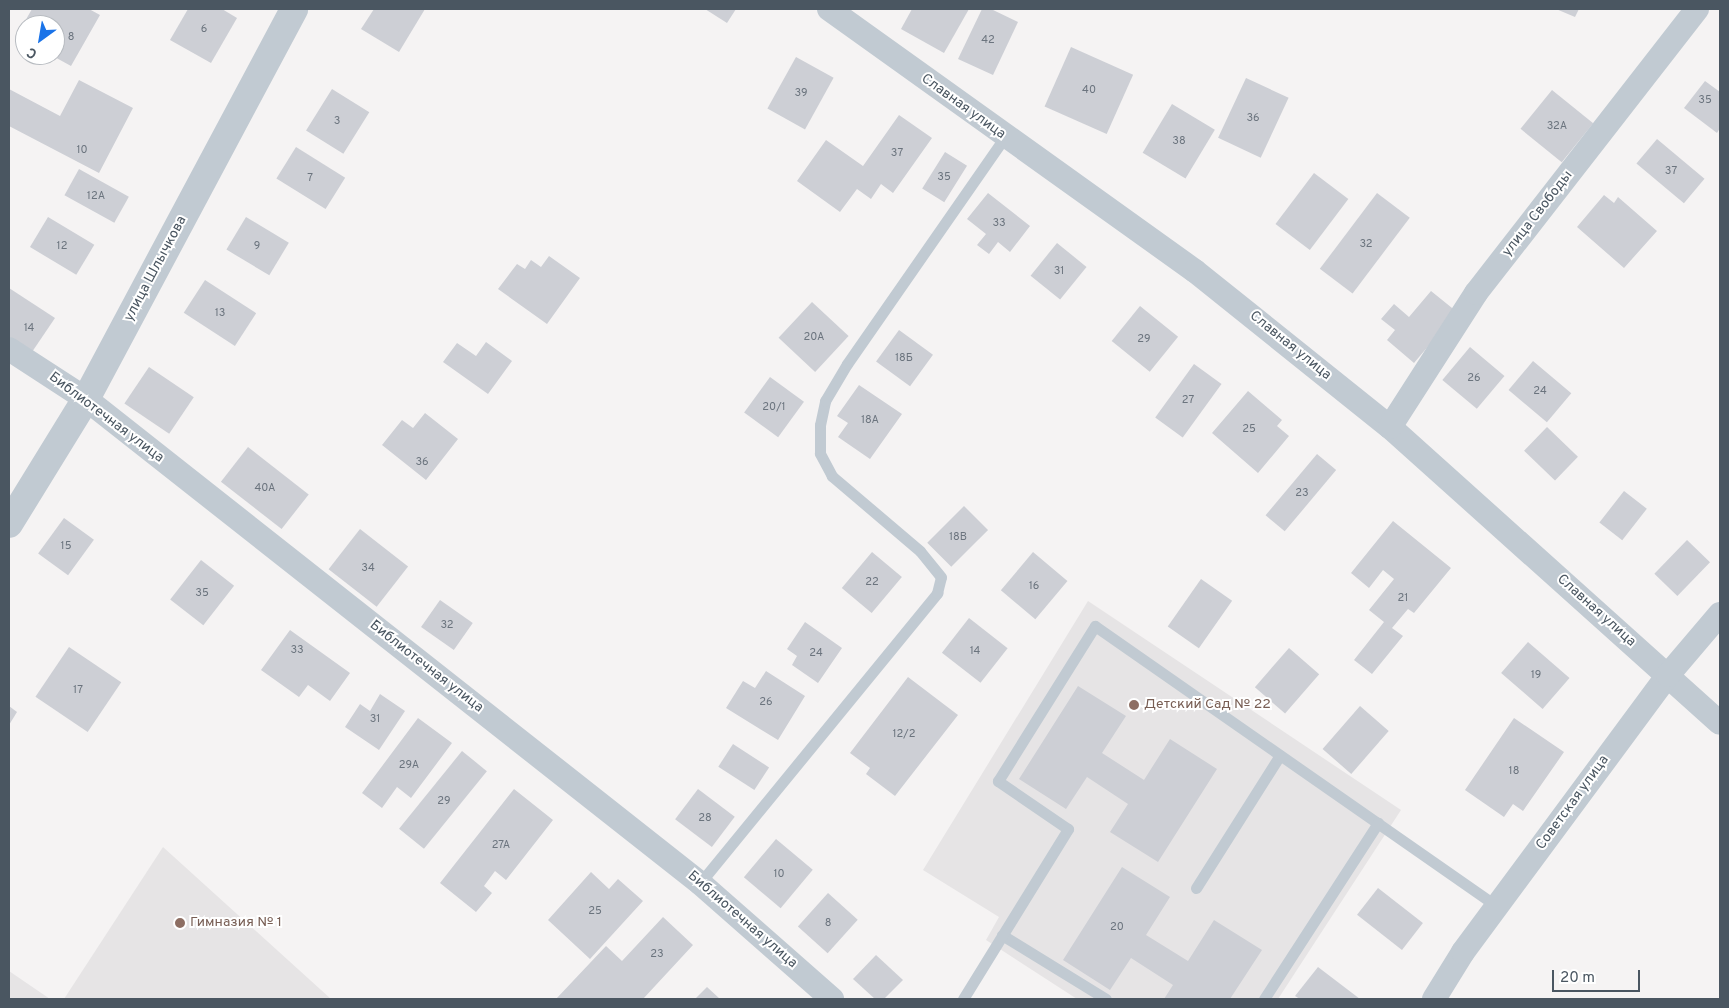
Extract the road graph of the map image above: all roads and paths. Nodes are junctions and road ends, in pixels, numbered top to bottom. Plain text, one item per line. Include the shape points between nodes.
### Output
1 (294, 9) edge
2 (829, 9) edge
3 (1698, 9) edge
4 (1004, 137) junction
5 (9, 349) edge
6 (86, 399) junction
7 (1390, 427) junction
8 (9, 524) edge
9 (1720, 614) edge
10 (1668, 675) junction
11 (1720, 723) edge
12 (1280, 755) junction
13 (1378, 823) junction
14 (700, 883) junction
15 (1196, 888) dead end
16 (1497, 906) junction
17 (1002, 935) junction
18 (832, 999) edge
19 (963, 999) edge
20 (1106, 999) edge
21 (1264, 999) edge
22 (1434, 999) edge

1 - 6 street, улица Шлычкова
2 - 4 street, Славная улица
3 - 7 street, улица Свободы via 1476,293
4 - 7 street, Славная улица via 1195,271
4 - 14 lane via 847,364 825,401 820,425 820,453 832,476 920,551 941,577 937,593
5 - 6 street, Библиотечная улица
6 - 8 street, улица Шлычкова
6 - 14 street, Библиотечная улица
7 - 10 street, Славная улица
9 - 10 street, Советская улица
10 - 11 street, Славная улица
10 - 16 street, Советская улица
12 - 13 lane
12 - 15 lane
12 - 17 lane via 1094,626 998,781 1068,829
13 - 16 lane
13 - 21 lane
14 - 18 street, Библиотечная улица
16 - 22 street, Советская улица
17 - 19 lane
17 - 20 lane

